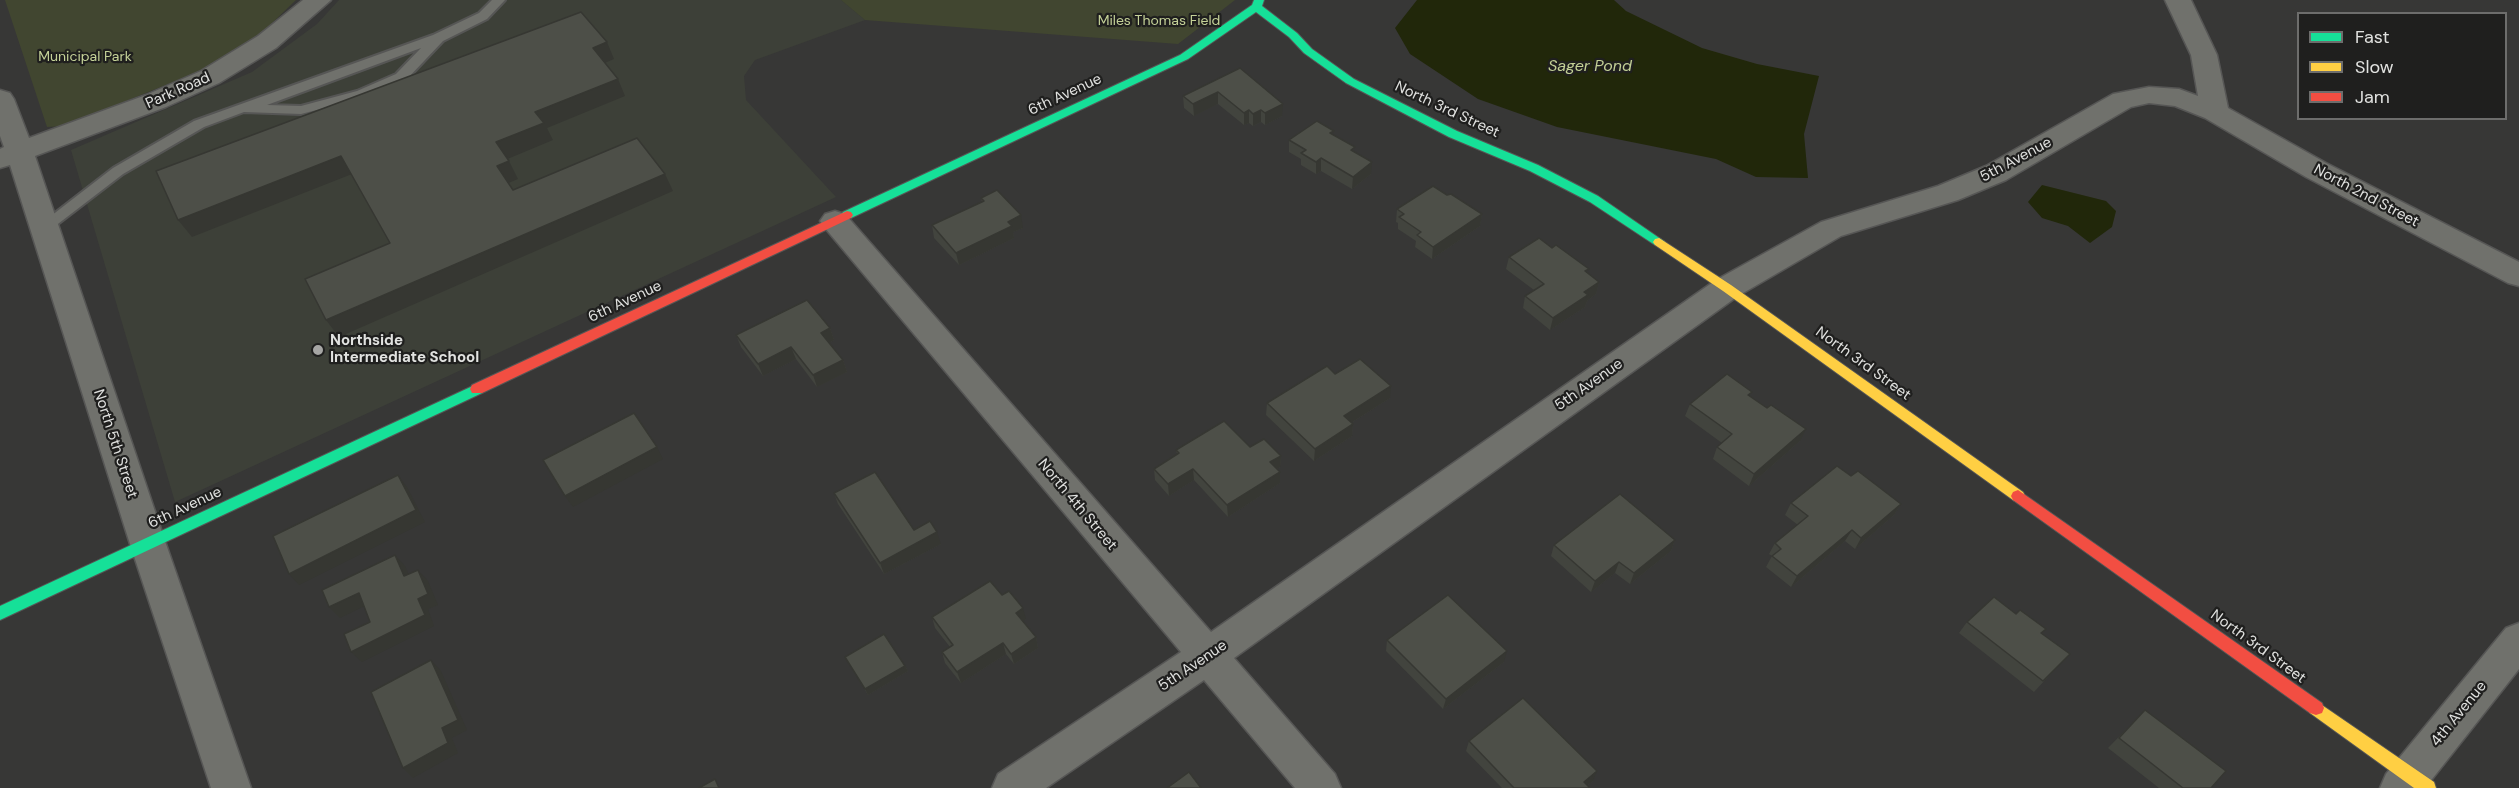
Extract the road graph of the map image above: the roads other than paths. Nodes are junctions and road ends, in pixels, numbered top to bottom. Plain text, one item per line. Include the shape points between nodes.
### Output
1 (318, 0) edge
2 (499, 0) edge
3 (2178, 0) edge
4 (1258, 3) edge
5 (438, 38) junction
6 (0, 99) edge
7 (243, 108) junction
8 (2215, 112) junction
9 (10, 155) edge
10 (835, 221) junction
11 (45, 226) junction
12 (2519, 275) edge
13 (1727, 288) junction
14 (148, 544) junction
15 (0, 613) edge
16 (2519, 640) edge
17 (1206, 657) junction
18 (2413, 784) edge
19 (231, 788) edge
20 (1012, 788) edge
21 (1321, 788) edge

1 - 9 street, Park Road via 267,42 210,77
2 - 5 lane via 483,16
3 - 8 street via 2204,55
4 - 10 street, 6th Avenue via 1184,57
4 - 13 street, North 3rd Street via 1308,51 1350,81 1594,199
5 - 7 lane
5 - 7 lane via 401,77 362,94 301,110
6 - 9 street, North 5th Street
7 - 11 lane via 199,124 148,153
8 - 12 street, North 2nd Street via 2316,170
8 - 13 street, 5th Avenue via 2179,98 2149,95 2122,100 1996,172 1948,193 1831,230
9 - 11 street, North 5th Street
10 - 14 street, 6th Avenue
10 - 17 street, North 4th Street
11 - 14 street, North 5th Street
13 - 17 street, 5th Avenue
13 - 18 street, North 3rd Street
14 - 15 street, 6th Avenue
14 - 19 street, North 5th Street
16 - 18 street, 4th Avenue
17 - 20 street, 5th Avenue
17 - 21 street, North 4th Street

